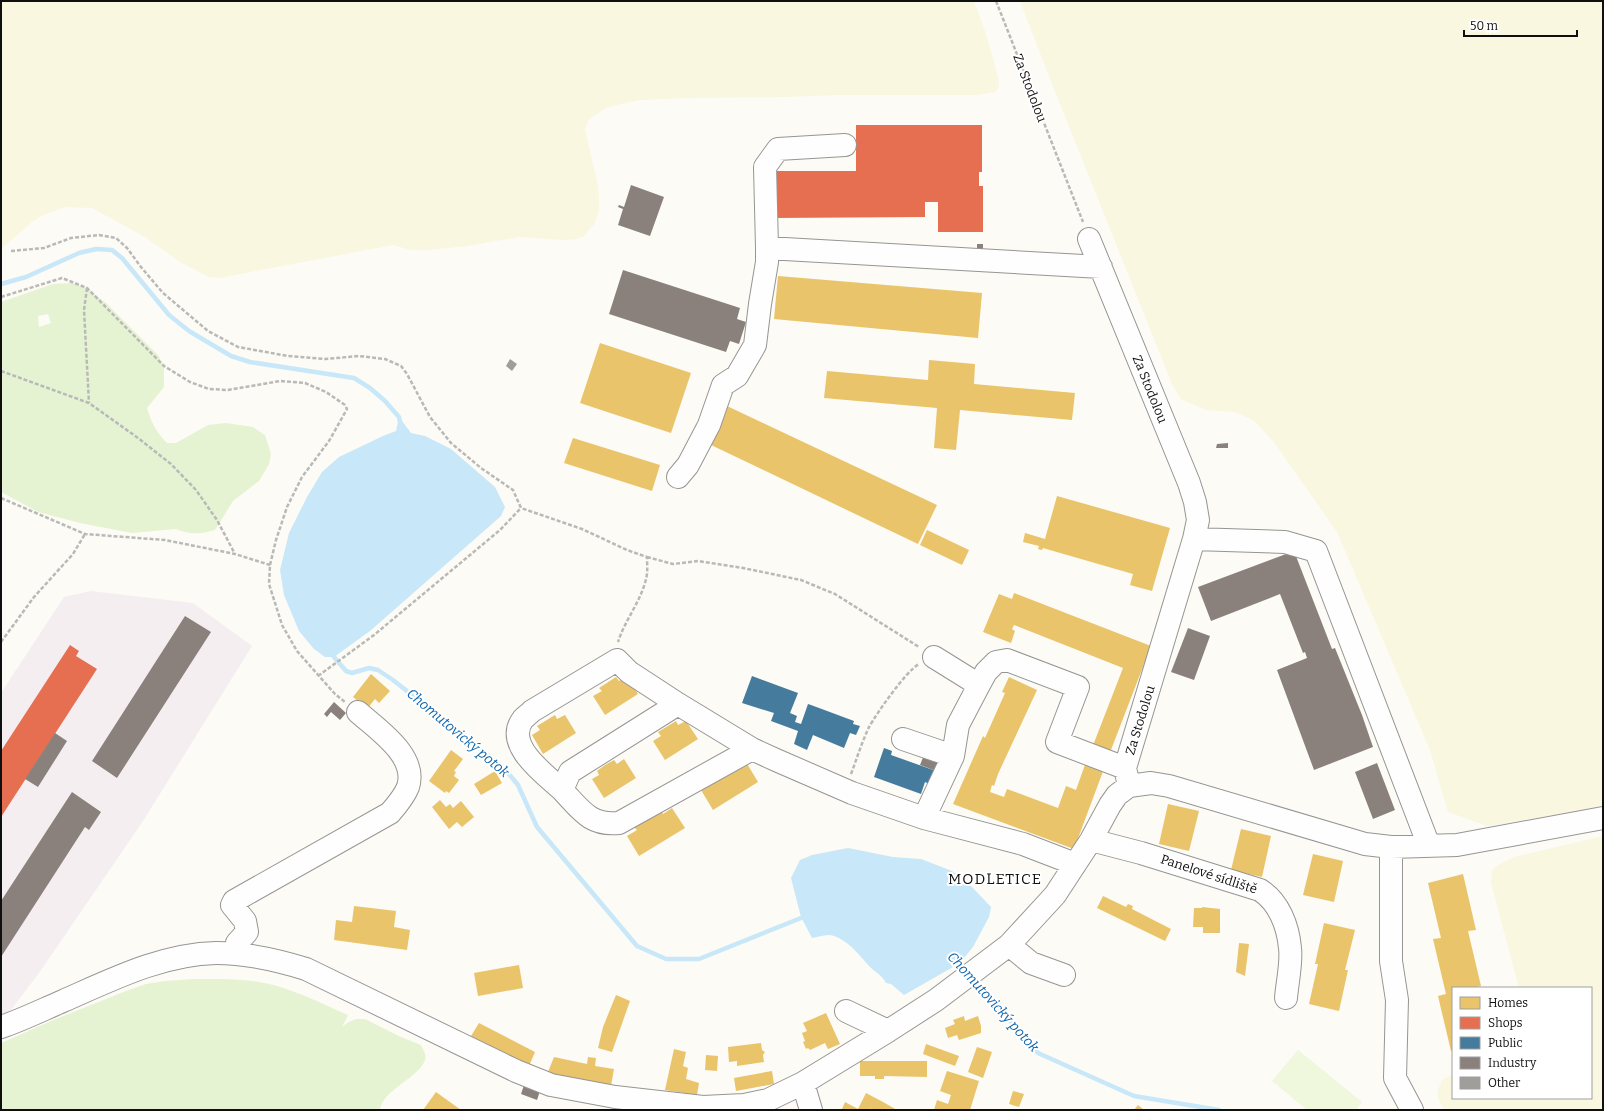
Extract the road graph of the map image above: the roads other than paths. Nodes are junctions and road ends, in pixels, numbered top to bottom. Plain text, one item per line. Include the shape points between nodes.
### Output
1 (846, 145) dead end
2 (1090, 239) road end
3 (766, 248) junction
4 (1101, 267) junction
5 (678, 476) dead end
6 (1194, 539) junction
7 (934, 657) road end
8 (979, 685) junction
9 (678, 704) junction
10 (358, 712) road end
11 (903, 739) dead end
12 (752, 749) junction
13 (953, 756) junction
14 (1127, 777) junction
15 (562, 790) junction
16 (924, 818) junction
17 (1603, 818) edge
18 (1091, 840) junction
19 (1429, 846) junction
20 (1391, 847) junction
21 (1075, 864) junction
22 (1009, 945) junction
23 (235, 954) junction
24 (1064, 975) dead end
25 (1286, 998) dead end
26 (846, 1011) dead end
27 (1, 1026) edge
28 (888, 1031) junction
29 (803, 1083) junction
30 (773, 1105) edge
31 (811, 1110) edge
32 (1412, 1110) edge

1 - 3 street via 778,149 765,167
2 - 4 street, Za Stodolou
3 - 4 street
3 - 5 street via 767,262 755,345 737,376 723,385 709,425 688,465
4 - 6 street, Za Stodolou via 1189,483 1198,520
6 - 14 street, Za Stodolou
6 - 19 street via 1286,542 1316,551
7 - 8 street
8 - 13 street via 958,725
8 - 14 street via 986,672 996,662 1007,660 1078,688 1057,742
9 - 12 street
9 - 15 street via 570,772
9 - 15 street via 629,672 617,660 532,711 522,720 518,733 520,745 528,758
10 - 23 street via 398,749 410,773 408,787 390,812 234,901 232,905 245,921 247,932 237,943
11 - 13 street
12 - 15 street via 619,823 596,822
12 - 16 street via 844,790
13 - 16 street
14 - 18 street
14 - 20 street via 1169,786 1365,844
16 - 21 street via 1023,844
17 - 19 street via 1457,845
18 - 21 street
18 - 25 street, Panelové sídliště via 1141,853 1260,890 1268,895 1278,908 1290,949
19 - 20 street
20 - 32 street via 1391,961 1397,1000 1396,1078
21 - 22 street via 1055,895
22 - 24 street via 1030,963
22 - 28 street
23 - 27 street via 201,954 130,972
23 - 30 street via 306,968 516,1071 551,1085 615,1097 703,1107
26 - 28 street
28 - 29 street
29 - 30 street
29 - 31 street

